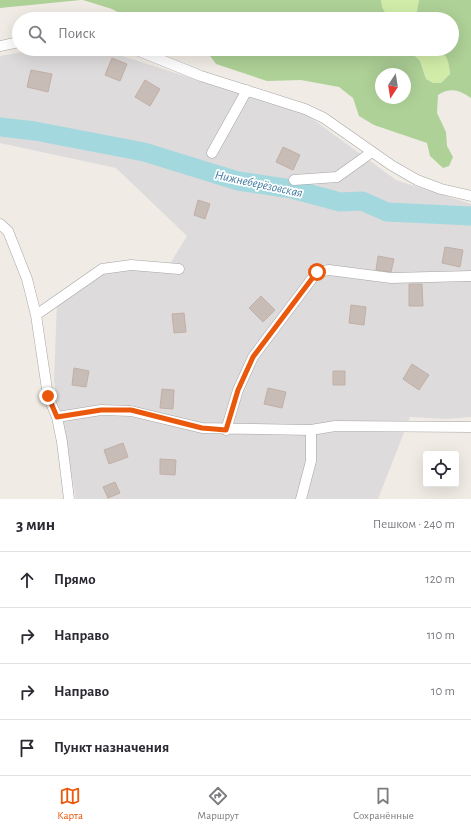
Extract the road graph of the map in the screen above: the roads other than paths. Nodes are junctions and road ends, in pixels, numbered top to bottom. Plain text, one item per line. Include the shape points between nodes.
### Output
1 (12, 43) edge
2 (0, 46) edge
3 (151, 56) edge
4 (246, 90) junction
5 (212, 152) dead end
6 (372, 152) junction
7 (294, 180) dead end
8 (471, 196) edge
9 (0, 224) edge
10 (179, 269) dead end
11 (471, 276) edge
12 (36, 316) junction
13 (57, 417) junction
14 (471, 427) edge
15 (226, 430) junction
16 (311, 430) junction
17 (69, 499) edge
18 (301, 499) edge

1 - 2 street
3 - 4 street via 201,76
4 - 5 street
4 - 6 street via 305,109 324,118
6 - 7 street via 337,177
6 - 8 street via 417,180
9 - 12 street via 8,231 24,272
10 - 12 street via 131,265 102,269
11 - 15 street via 391,278 329,270 317,272 253,357 238,390
12 - 13 street via 48,396
13 - 15 street via 101,410 131,410 202,428
13 - 17 street
14 - 16 street via 335,426
15 - 16 street
16 - 18 street via 311,461

